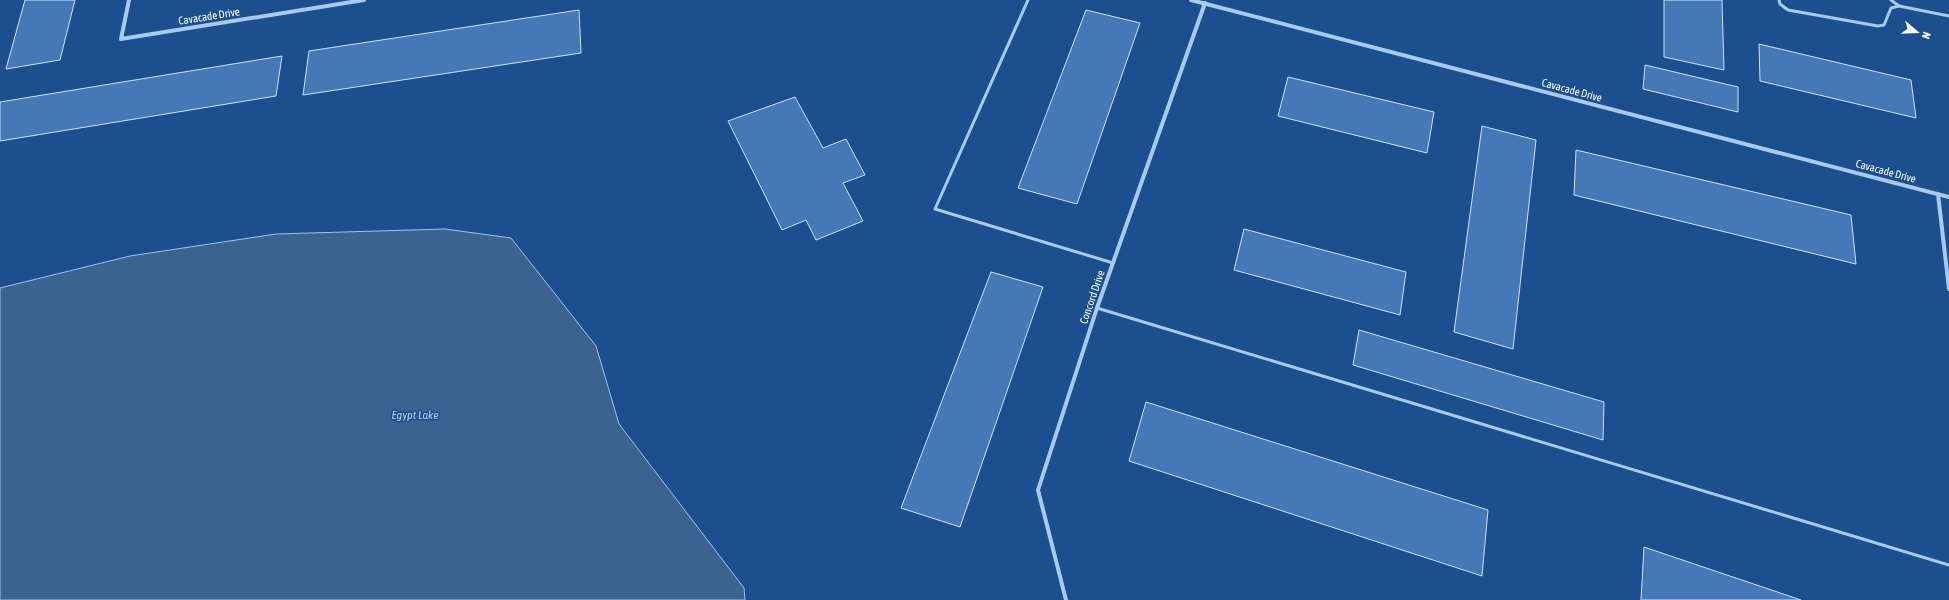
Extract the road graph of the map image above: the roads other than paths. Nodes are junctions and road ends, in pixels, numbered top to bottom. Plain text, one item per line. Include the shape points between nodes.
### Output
1 (129, 0) edge
2 (364, 0) edge
3 (1028, 0) edge
4 (1191, 0) edge
5 (1779, 0) edge
6 (1891, 0) edge
7 (1205, 3) junction
8 (1899, 6) junction
9 (1949, 16) edge
10 (1938, 194) junction
11 (1949, 197) edge
12 (1113, 263) junction
13 (1949, 289) edge
14 (1097, 308) junction
15 (1949, 565) edge
16 (1066, 600) edge

1 - 2 street, Cavacade Drive via 121,39
3 - 12 lane via 935,209
4 - 7 street, Cavacade Drive
5 - 8 lane via 1788,10 1878,26 1884,25 1891,8
6 - 8 lane
7 - 10 street, Cavacade Drive
7 - 12 street, Concord Drive
8 - 9 lane
10 - 11 street, Cavacade Drive
10 - 13 street
12 - 14 street, Concord Drive
14 - 15 lane
14 - 16 street, Concord Drive via 1038,490

